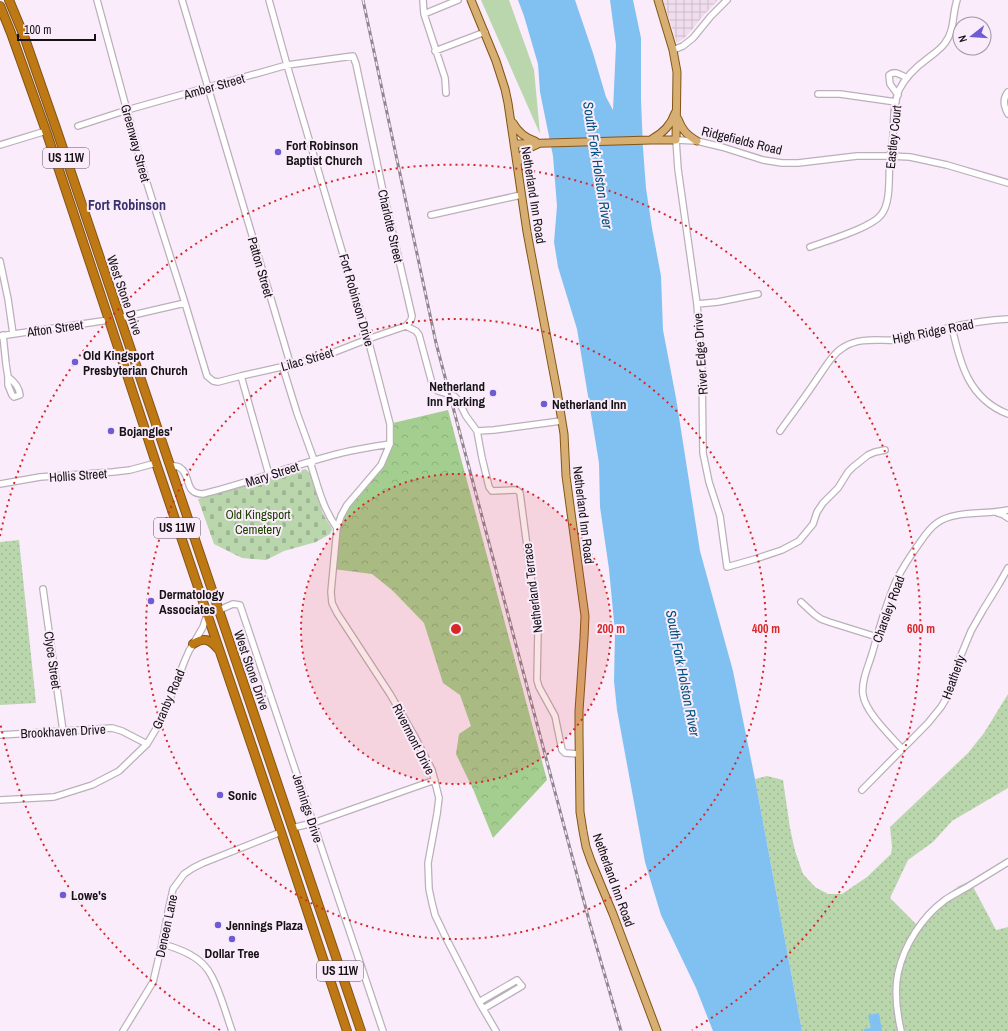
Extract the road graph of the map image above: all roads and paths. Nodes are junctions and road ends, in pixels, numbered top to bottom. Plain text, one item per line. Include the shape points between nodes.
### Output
1 (9, 0) edge
2 (97, 0) edge
3 (182, 0) edge
4 (269, 0) edge
5 (423, 0) edge
6 (458, 0) edge
7 (471, 0) edge
8 (658, 0) edge
9 (727, 0) edge
10 (957, 0) edge
11 (0, 6) edge
12 (424, 14) junction
13 (485, 32) junction
14 (673, 50) junction
15 (435, 51) junction
16 (353, 56) joint
17 (288, 65) junction
18 (907, 78) junction
19 (208, 87) junction
20 (1008, 92) edge
21 (446, 93) dead end
22 (818, 94) dead end
23 (898, 94) junction
24 (896, 102) junction
25 (677, 107) junction
26 (127, 110) junction
27 (1008, 114) edge
28 (510, 117) junction
29 (78, 126) dead end
30 (56, 128) junction
31 (46, 131) junction
32 (651, 140) junction
33 (676, 140) junction
34 (697, 141) junction
35 (535, 143) junction
36 (514, 144) junction
37 (0, 145) edge
38 (890, 156) junction
39 (517, 164) junction
40 (1008, 183) edge
41 (521, 195) junction
42 (431, 215) dead end
43 (810, 247) dead end
44 (0, 261) edge
45 (758, 294) dead end
46 (185, 303) junction
47 (696, 304) junction
48 (120, 318) junction
49 (1008, 319) edge
50 (109, 320) junction
51 (406, 326) junction
52 (952, 327) junction
53 (13, 334) junction
54 (2, 335) edge
55 (368, 339) junction
56 (290, 365) junction
57 (137, 368) junction
58 (207, 376) joint
59 (241, 376) junction
60 (8, 377) dead end
61 (128, 381) junction
62 (1008, 414) edge
63 (562, 421) junction
64 (477, 431) junction
65 (780, 431) dead end
66 (390, 444) junction
67 (885, 450) dead end
68 (314, 460) junction
69 (156, 463) junction
70 (170, 465) junction
71 (269, 475) junction
72 (0, 484) edge
73 (1008, 510) edge
74 (992, 513) junction
75 (1008, 518) edge
76 (337, 528) junction
77 (1008, 568) edge
78 (43, 589) dead end
79 (331, 592) joint
80 (801, 602) dead end
81 (219, 610) junction
82 (207, 615) junction
83 (877, 637) junction
84 (193, 644) junction
85 (220, 652) junction
86 (63, 731) junction
87 (0, 735) edge
88 (147, 744) junction
89 (902, 749) junction
90 (579, 754) junction
91 (435, 780) junction
92 (862, 790) dead end
93 (0, 800) edge
94 (313, 823) junction
95 (292, 828) junction
96 (281, 832) junction
97 (1008, 862) edge
98 (162, 944) junction
99 (479, 1002) junction
100 (483, 1009) junction
101 (123, 1031) edge
102 (232, 1031) edge
103 (347, 1031) edge
104 (361, 1031) edge
105 (383, 1031) edge
106 (496, 1031) edge
107 (657, 1031) edge
108 (901, 1031) edge

1 - 30 highway, West Stone Drive / US 11W
2 - 26 street, Greenway Street
3 - 19 street, Patton Street
4 - 17 street, Fort Robinson Drive
5 - 12 street
6 - 12 street
7 - 13 main road, Netherland Inn Road
8 - 14 main road
9 - 14 street via 693,38
10 - 18 street, Eastley Court via 953,26 945,44
11 - 31 highway, West Stone Drive / US 11W
12 - 15 street
13 - 15 street
13 - 28 main road, Netherland Inn Road via 503,82
14 - 25 main road via 677,72
15 - 21 street via 445,78
16 - 17 street, Amber Street
16 - 51 street, Charlotte Street via 412,316
17 - 19 street, Amber Street
17 - 55 street, Fort Robinson Drive
18 - 23 street, Eastley Court
18 - 23 street via 897,73 889,75 890,84
19 - 26 street, Amber Street
19 - 56 street, Patton Street
20 - 27 street via 1004,106
22 - 24 street via 840,94
23 - 24 street, Eastley Court
24 - 38 street, Eastley Court
25 - 32 main road via 668,126
25 - 33 main road
25 - 34 main road via 680,126
26 - 29 street, Amber Street
26 - 46 street, Greenway Street via 145,177
28 - 35 main road via 518,131
28 - 36 main road, Netherland Inn Road
30 - 31 highway
30 - 48 highway, West Stone Drive / US 11W
31 - 37 street
31 - 50 highway, West Stone Drive / US 11W
32 - 33 main road, Ridgefields Road
32 - 35 main road, Ridgefields Road
33 - 34 street, Ridgefields Road
33 - 47 street, River Edge Drive
34 - 38 street, Ridgefields Road via 782,163 857,156
35 - 36 main road, Ridgefields Road
35 - 39 main road via 525,151
36 - 39 main road, Netherland Inn Road
38 - 40 street, Ridgefields Road via 947,164
38 - 43 street, Eastley Court via 887,206 881,215 850,233
39 - 41 main road, Netherland Inn Road
41 - 42 street
41 - 63 main road, Netherland Inn Road
44 - 53 street
45 - 47 street
46 - 48 street
46 - 58 street, Greenway Street
47 - 67 street, River Edge Drive via 702,371 703,453 720,516 727,567 782,550 799,540 813,524 823,503 838,488 848,472 868,456
48 - 50 highway
48 - 57 highway, West Stone Drive / US 11W
49 - 52 street, High Ridge Road
50 - 53 street, Afton Street
50 - 61 highway, West Stone Drive / US 11W
51 - 55 street, Lilac Street
51 - 64 street via 419,335 434,387 458,400
52 - 62 street via 958,354 969,380 991,405
52 - 65 street, High Ridge Road via 907,339 864,341 845,346 826,366
53 - 54 street, Afton Street
54 - 60 street
55 - 56 street, Lilac Street via 327,355
55 - 66 street, Fort Robinson Drive via 390,424
56 - 59 street, Lilac Street
56 - 68 street, Patton Street via 284,370
57 - 61 highway via 131,372
57 - 70 highway, West Stone Drive / US 11W
58 - 59 street, Lilac Street via 218,382
59 - 71 street
61 - 69 highway, West Stone Drive / US 11W
63 - 64 street
63 - 90 main road, Netherland Inn Road via 566,476 585,616
64 - 90 street, Netherland Terrace via 490,490 517,490 520,493 538,630 537,680 555,716 562,750 565,753
66 - 68 street, Mary Street
66 - 76 street, Fort Robinson Drive via 381,465 347,505
68 - 71 street, Mary Street
68 - 76 street, Patton Street via 311,465 324,506
69 - 70 highway
69 - 72 street, Hollis Street via 130,470
69 - 82 highway, West Stone Drive / US 11W
70 - 71 street, Mary Street via 180,467 192,490 198,494
70 - 81 highway, West Stone Drive / US 11W
73 - 74 street
74 - 75 street via 1002,514
74 - 83 street, Charsley Road via 958,515 936,523 897,579
76 - 79 street, Fort Robinson Drive
77 - 89 street, Heatherly via 971,631 950,692 928,723
78 - 86 street, Clyce Street
79 - 91 street, Rivermont Drive via 332,603 337,613 390,694 427,759
80 - 83 street via 821,619
81 - 82 highway
81 - 94 street, Jennings Drive via 233,604 240,605
81 - 95 highway, West Stone Drive / US 11W
82 - 84 street, Granby Road
82 - 85 highway, West Stone Drive / US 11W
83 - 89 street, Charsley Road via 864,683 864,700 870,712
84 - 85 highway via 207,640
84 - 88 street, Granby Road via 162,719
85 - 96 highway, West Stone Drive / US 11W
86 - 87 street, Brookhaven Drive
86 - 88 street, Brookhaven Drive via 112,728
88 - 93 street, Granby Road via 119,771 92,785 54,797
89 - 92 street, Heatherly
90 - 107 main road, Netherland Inn Road via 580,812 586,847
91 - 94 street
91 - 99 street, Rivermont Drive via 439,798 428,863 429,889 440,927
94 - 95 street
94 - 105 street, Jennings Drive
95 - 96 highway
95 - 104 highway, West Stone Drive / US 11W
96 - 98 street, Deneen Lane via 203,863 184,874 173,889
96 - 103 highway, West Stone Drive / US 11W
97 - 108 street via 946,900 923,920 905,952 898,974 897,1008
98 - 101 street, Deneen Lane via 153,982
98 - 102 street via 185,952 205,966 211,974
99 - 100 street, Rivermont Drive
99 - 100 street via 517,980 522,986
100 - 106 street, Rivermont Drive

